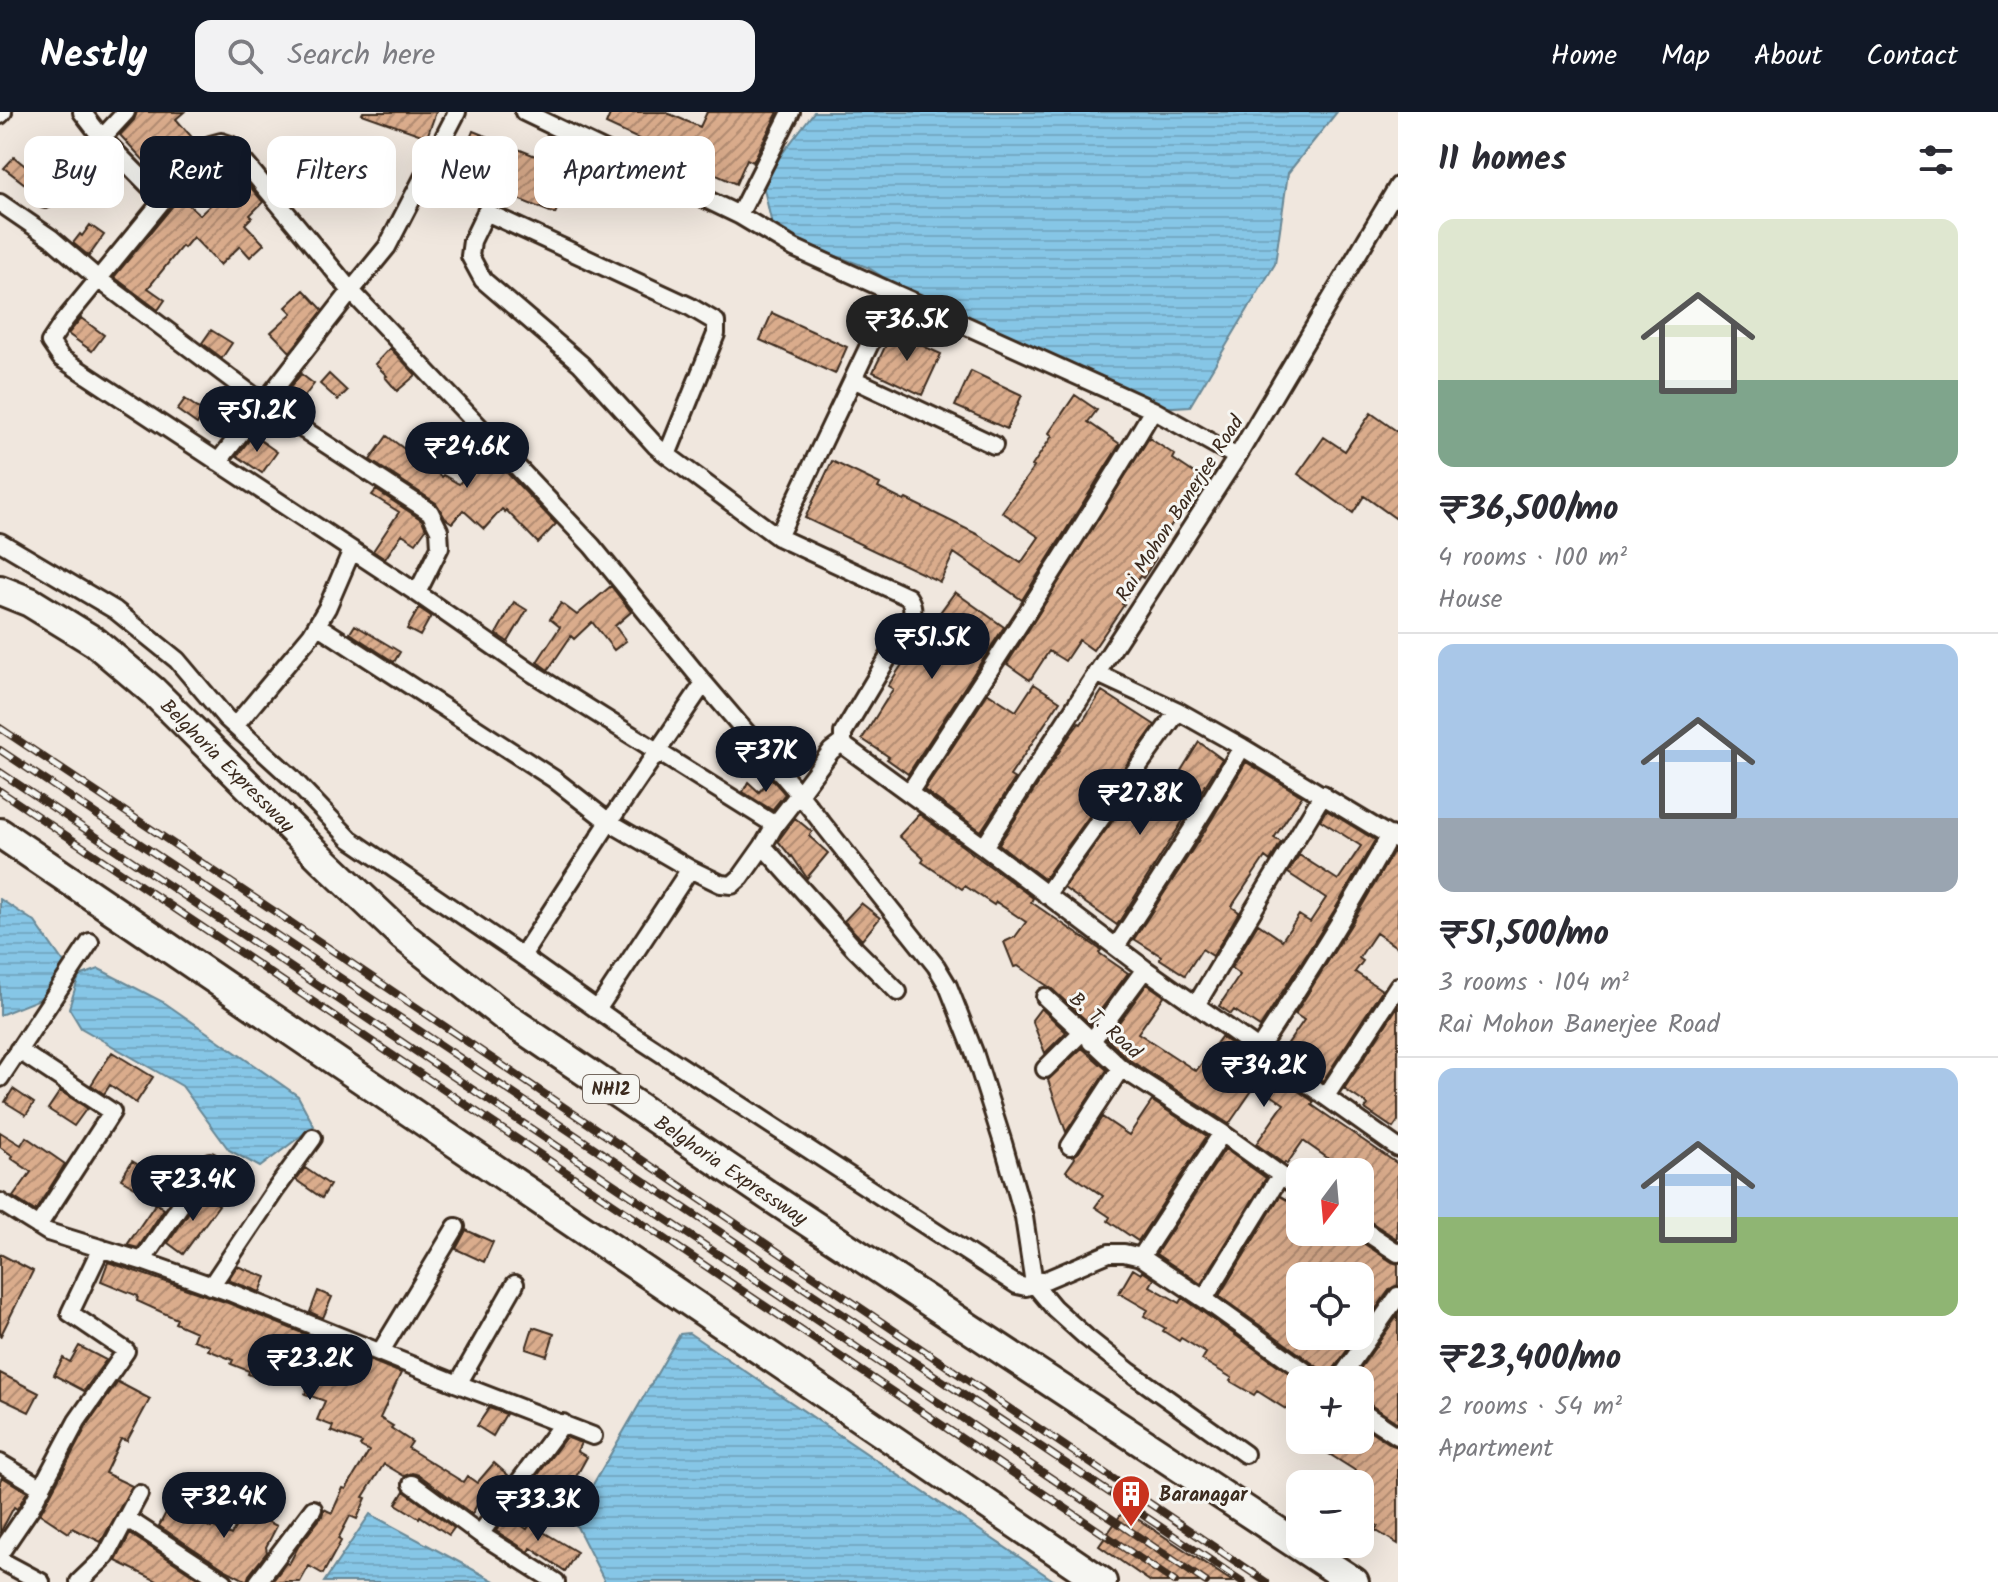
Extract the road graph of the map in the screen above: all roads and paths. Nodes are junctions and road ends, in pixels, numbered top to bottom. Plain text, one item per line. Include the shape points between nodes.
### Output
1 (82, 112) edge
2 (126, 112) edge
3 (457, 112) edge
4 (524, 112) edge
5 (791, 112) edge
6 (100, 136) edge
7 (104, 136) edge
8 (124, 160) edge
9 (251, 170) edge
10 (140, 177) edge
11 (1398, 186) edge
12 (0, 203) edge
13 (156, 208) edge
14 (739, 215) junction
15 (97, 278) junction
16 (351, 291) junction
17 (894, 293) junction
18 (853, 379) junction
19 (263, 403) junction
20 (1153, 410) junction
21 (994, 445) dead end
22 (667, 455) junction
23 (1237, 457) junction
24 (218, 462) junction
25 (778, 537) junction
26 (0, 542) edge
27 (352, 550) junction
28 (0, 590) edge
29 (417, 593) junction
30 (317, 625) junction
31 (1096, 673) junction
32 (704, 683) junction
33 (1178, 711) junction
34 (235, 726) junction
35 (837, 747) junction
36 (1242, 747) junction
37 (657, 752) junction
38 (803, 789) junction
39 (909, 793) junction
40 (1323, 794) junction
41 (609, 822) junction
42 (775, 825) junction
43 (0, 833) edge
44 (1394, 838) edge
45 (763, 846) junction
46 (984, 847) junction
47 (690, 869) junction
48 (1046, 895) junction
49 (90, 942) dead end
50 (1116, 947) junction
51 (522, 956) junction
52 (1145, 969) junction
53 (1398, 986) edge
54 (898, 992) dead end
55 (1045, 997) dead end
56 (1196, 1005) junction
57 (597, 1010) junction
58 (1086, 1037) junction
59 (18, 1050) junction
60 (1258, 1050) junction
61 (1121, 1068) junction
62 (1045, 1069) dead end
63 (0, 1078) edge
64 (1326, 1096) junction
65 (1222, 1133) junction
66 (313, 1138) dead end
67 (1396, 1140) edge
68 (1070, 1146) dead end
69 (210, 1162) dead end
70 (1280, 1176) junction
71 (1286, 1180) edge
72 (0, 1202) edge
73 (38, 1226) junction
74 (456, 1227) dead end
75 (1374, 1237) edge
76 (101, 1248) junction
77 (1398, 1253) edge
78 (1141, 1257) junction
79 (142, 1261) junction
80 (1041, 1282) junction
81 (515, 1284) dead end
82 (211, 1286) junction
83 (1398, 1296) edge
84 (1204, 1299) junction
85 (381, 1351) junction
86 (1297, 1366) edge
87 (1349, 1366) edge
88 (458, 1384) junction
89 (1374, 1420) edge
90 (563, 1423) junction
91 (593, 1436) dead end
92 (1398, 1436) edge
93 (1245, 1454) dead end
94 (0, 1463) edge
95 (412, 1484) dead end
96 (42, 1488) junction
97 (139, 1494) dead end
98 (313, 1509) dead end
99 (126, 1518) junction
100 (480, 1534) junction
101 (0, 1553) edge
102 (0, 1560) edge
103 (41, 1582) edge
104 (79, 1582) edge
105 (224, 1582) edge
106 (258, 1582) edge
107 (556, 1582) edge
108 (1102, 1582) edge
109 (1354, 1582) edge

1 - 6 street
2 - 7 street
3 - 16 street via 387,247
4 - 14 street
5 - 14 street
8 - 10 street
9 - 16 street
11 - 23 street, Rai Mohon Banerjee Road
12 - 15 street
13 - 15 street
14 - 17 street via 794,248
15 - 19 street
15 - 24 street via 50,342 61,358
16 - 19 street
16 - 32 street via 592,546
17 - 18 street
17 - 20 street
18 - 21 street
18 - 25 street
19 - 24 street
19 - 29 street via 430,512 440,547
20 - 23 street
20 - 39 street
22 - 22 street via 581,364 483,280 470,256 486,212 716,322 716,334
22 - 25 street
23 - 31 street, Rai Mohon Banerjee Road
24 - 27 street
25 - 35 street via 912,603 910,621
26 - 34 street via 115,610 177,660
27 - 29 street
27 - 30 street
28 - 109 highway, Belghoria Expressway / NH12 via 95,642 153,691 403,936 504,1016
29 - 37 street
30 - 34 street
30 - 41 street via 554,779
31 - 33 street
31 - 46 street, Rai Mohon Banerjee Road
32 - 37 street
32 - 38 street
33 - 36 street
33 - 48 street
34 - 51 street via 350,839
35 - 38 street
35 - 39 street via 846,747
36 - 40 street
36 - 50 street
37 - 41 street
37 - 42 street
38 - 42 street
38 - 80 street via 948,986 1003,1143
39 - 46 street
40 - 44 street
40 - 56 street
41 - 47 street
41 - 51 street
42 - 45 street
43 - 108 highway
44 - 60 street
45 - 47 street via 732,885
45 - 54 street
46 - 48 street
47 - 57 street
48 - 50 street
49 - 59 street
50 - 52 street
51 - 57 street
52 - 56 street
52 - 58 street
53 - 64 street
55 - 58 street, B. T. Road
56 - 60 street
57 - 80 street via 1017,1285
58 - 61 street, B. T. Road
58 - 62 street
59 - 63 street
59 - 73 street via 112,1112
60 - 64 street
61 - 65 street, B. T. Road
61 - 68 street
64 - 67 street
65 - 70 street, B. T. Road
65 - 78 street
66 - 82 street
69 - 79 street
70 - 71 street, B. T. Road
70 - 84 street
72 - 73 street
73 - 76 street
74 - 85 street
75 - 77 street
76 - 79 street
76 - 96 street via 70,1313 126,1351 77,1421
78 - 80 street via 1109,1253
78 - 84 street
79 - 82 street
80 - 93 street via 1054,1308 1086,1337
81 - 88 street
82 - 85 street
83 - 87 street
84 - 86 street
85 - 88 street
88 - 90 street
89 - 92 street
90 - 91 street
90 - 100 street
94 - 96 street
95 - 100 street
96 - 101 street
97 - 99 street
98 - 106 street
99 - 104 street via 106,1556
99 - 105 street
100 - 107 street
102 - 103 street

